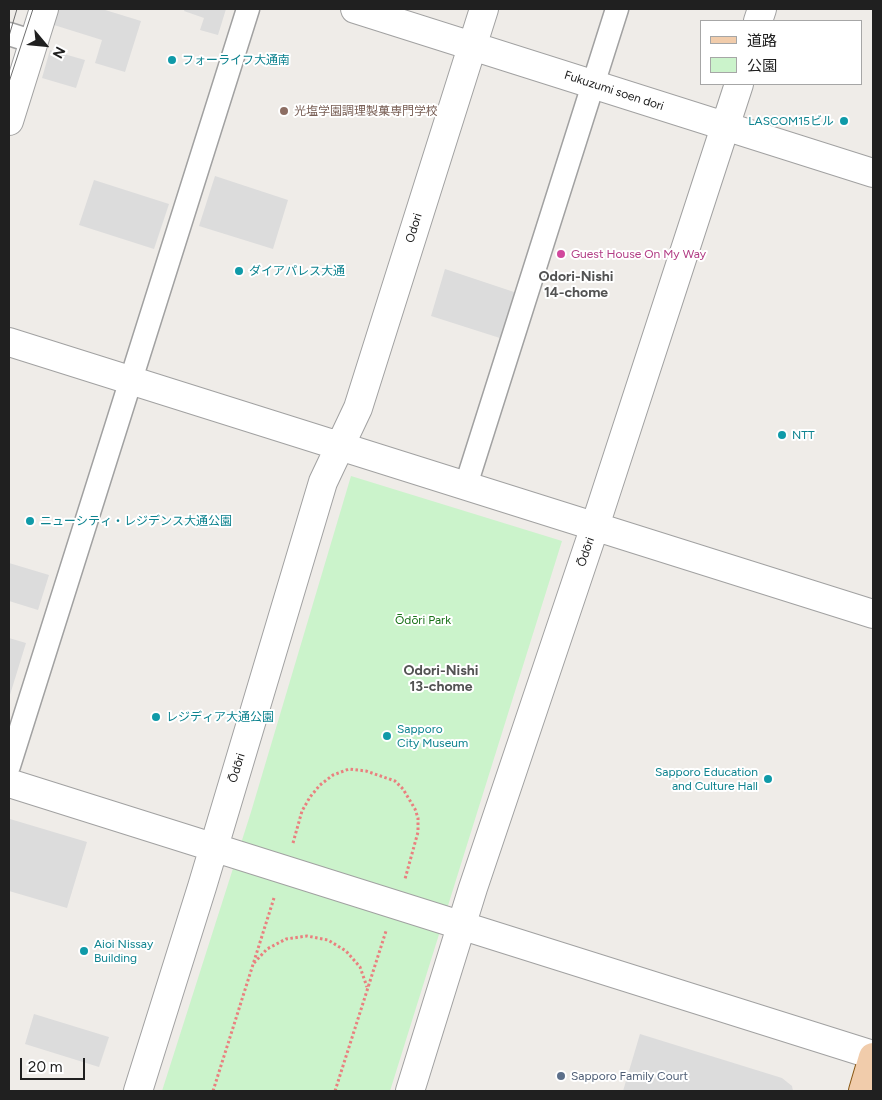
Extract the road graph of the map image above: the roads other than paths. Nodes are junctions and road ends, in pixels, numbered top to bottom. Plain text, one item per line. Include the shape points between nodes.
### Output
1 (44, 9) edge
2 (248, 9) edge
3 (354, 9) edge
4 (484, 9) edge
5 (617, 9) edge
6 (22, 38) edge
7 (472, 46) junction
8 (593, 84) junction
9 (739, 85) edge
10 (9, 121) edge
11 (725, 126) junction
12 (873, 173) edge
13 (9, 342) edge
14 (131, 380) junction
15 (341, 446) junction
16 (466, 485) junction
17 (595, 526) junction
18 (873, 614) edge
19 (9, 766) edge
20 (9, 783) edge
21 (213, 847) junction
22 (462, 926) junction
23 (873, 1056) edge
24 (138, 1091) edge
25 (410, 1091) edge
26 (863, 1091) edge

1 - 6 street
2 - 14 street
3 - 7 street, Fukuzumi soen dori
4 - 7 street, Odori
5 - 8 street
6 - 10 street
7 - 8 street, Fukuzumi soen dori
7 - 15 street, Odori via 358,408
8 - 11 street, Fukuzumi soen dori
8 - 16 street
9 - 11 street, Ōdōri
11 - 12 street, Fukuzumi soen dori
11 - 17 street, Ōdōri
13 - 14 street
14 - 15 street
14 - 19 street
15 - 16 street
15 - 21 street, Ōdōri via 323,482
16 - 17 street
17 - 18 street
17 - 22 street, Ōdōri
20 - 21 street
21 - 22 street
21 - 24 street, Ōdōri
22 - 23 street
22 - 25 street, Ōdōri
23 - 26 main road

